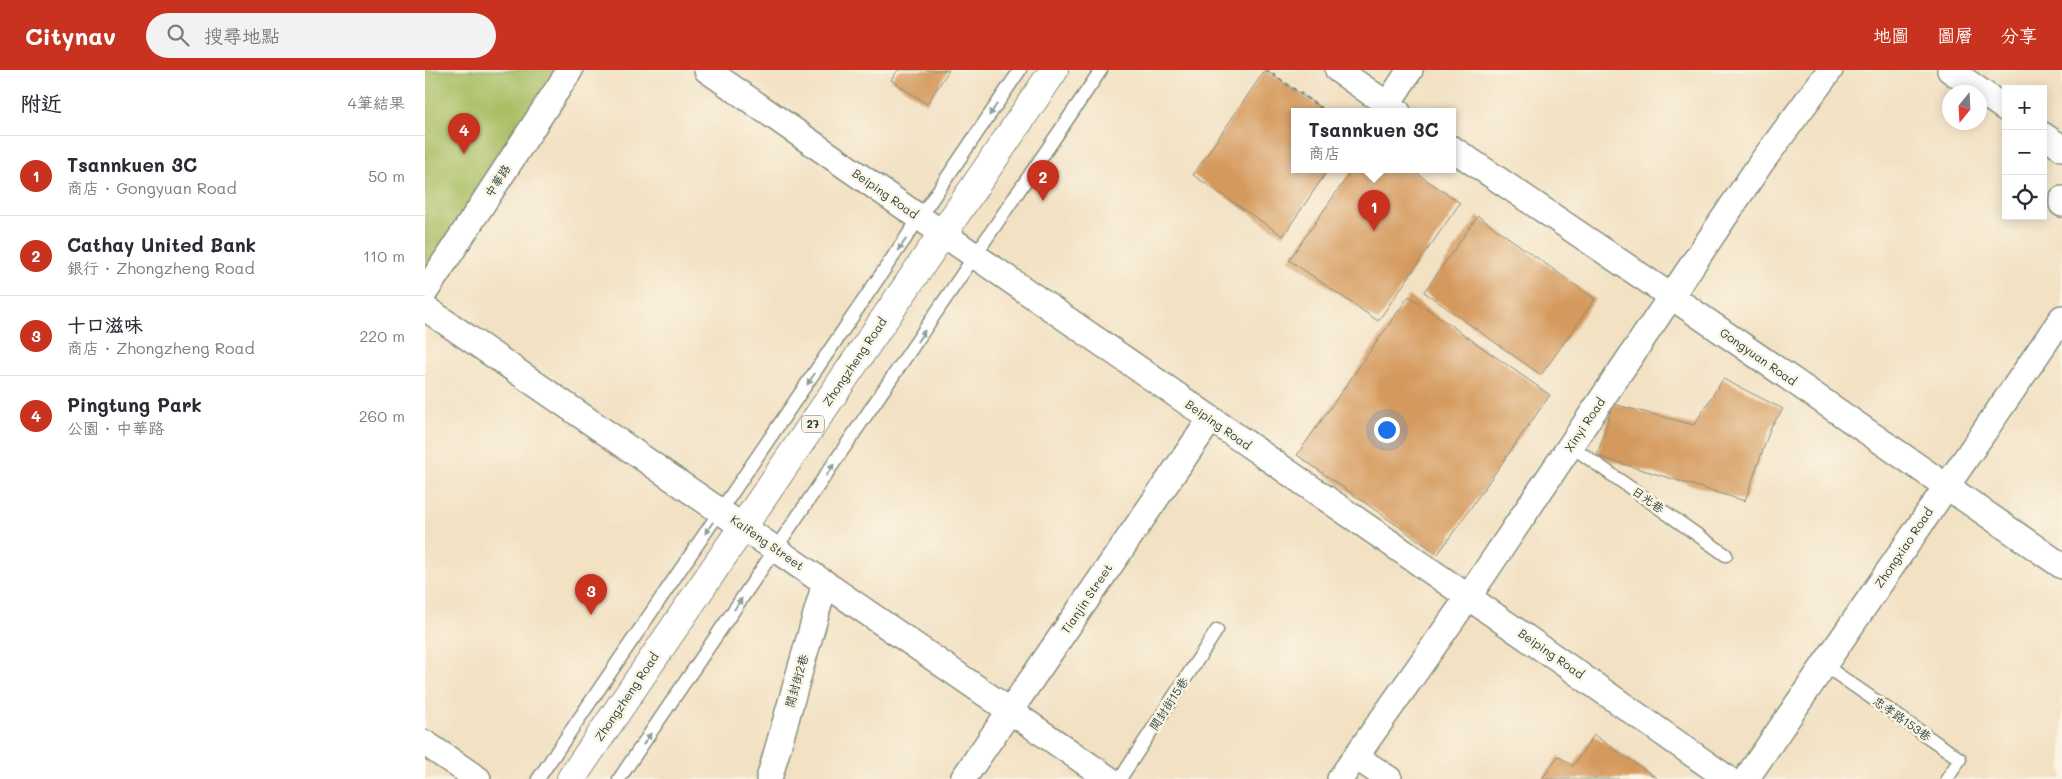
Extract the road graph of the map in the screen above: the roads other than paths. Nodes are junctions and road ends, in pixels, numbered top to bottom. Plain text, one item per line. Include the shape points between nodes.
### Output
1 (570, 70) edge
2 (707, 70) edge
3 (1021, 70) edge
4 (1054, 70) edge
5 (1101, 70) edge
6 (1338, 70) edge
7 (1410, 70) edge
8 (1830, 70) edge
9 (1950, 70) edge
10 (2002, 105) edge
11 (1391, 108) edge
12 (1392, 108) edge
13 (2047, 138) edge
14 (2062, 148) edge
15 (1456, 151) edge
16 (2062, 199) edge
17 (2062, 204) edge
18 (920, 218) junction
19 (943, 234) junction
20 (975, 256) junction
21 (425, 292) edge
22 (1672, 297) junction
23 (425, 308) edge
24 (2062, 318) edge
25 (1210, 420) junction
26 (1571, 446) junction
27 (1946, 487) junction
28 (721, 511) junction
29 (743, 526) junction
30 (776, 549) junction
31 (1726, 554) dead end
32 (2062, 566) edge
33 (825, 583) junction
34 (1469, 596) junction
35 (1217, 630) dead end
36 (1824, 665) junction
37 (1010, 712) junction
38 (425, 743) edge
39 (1356, 757) junction
40 (478, 779) edge
41 (538, 779) edge
42 (571, 779) edge
43 (619, 779) edge
44 (769, 779) edge
45 (963, 779) edge
46 (1109, 779) edge
47 (1120, 779) edge
48 (1340, 779) edge
49 (1389, 779) edge
50 (1728, 779) edge
51 (1746, 779) edge
52 (1947, 779) edge

1 - 21 street, 中華路
2 - 18 street, Beiping Road
3 -> 18 lane
4 - 19 main road, Zhongzheng Road / 27
5 - 20 lane
6 - 11 street
7 - 12 street
8 - 22 street, Xinyi Road via 1761,163
9 - 10 street
13 - 14 street
15 - 22 street, Gongyuan Road
16 - 17 street
18 - 19 street, Beiping Road
18 -> 28 lane
19 - 20 street, Beiping Road
19 - 29 main road, Zhongzheng Road / 27
20 - 25 street, Beiping Road
30 -> 20 lane
22 - 26 street, Xinyi Road
22 - 27 street, Gongyuan Road
23 - 28 street, Kaifeng Street
24 - 27 street, Zhongxiao Road
25 - 34 street, Beiping Road
25 - 37 street, Tianjin Street
26 - 31 lane, 日光巷
26 - 34 street, Xinyi Road
27 - 32 street, Gongyuan Road
27 - 36 street, Zhongxiao Road
28 - 29 street, Kaifeng Street
28 -> 41 lane
29 - 30 street, Kaifeng Street
29 - 42 main road, Zhongzheng Road / 27
30 - 33 street, Kaifeng Street
43 -> 30 lane
33 - 37 street, Kaifeng Street
33 - 44 street, 開封街2巷
34 - 39 street, Xinyi Road
34 - 50 street, Beiping Road
35 - 47 lane, 開封街15巷
36 - 51 street, Zhongxiao Road
36 - 52 lane, 忠孝路153巷 via 1960,759
37 - 45 street, Tianjin Street
37 - 46 street, Kaifeng Street
38 - 40 street
39 - 48 street, Xinyi Road
39 - 49 street

